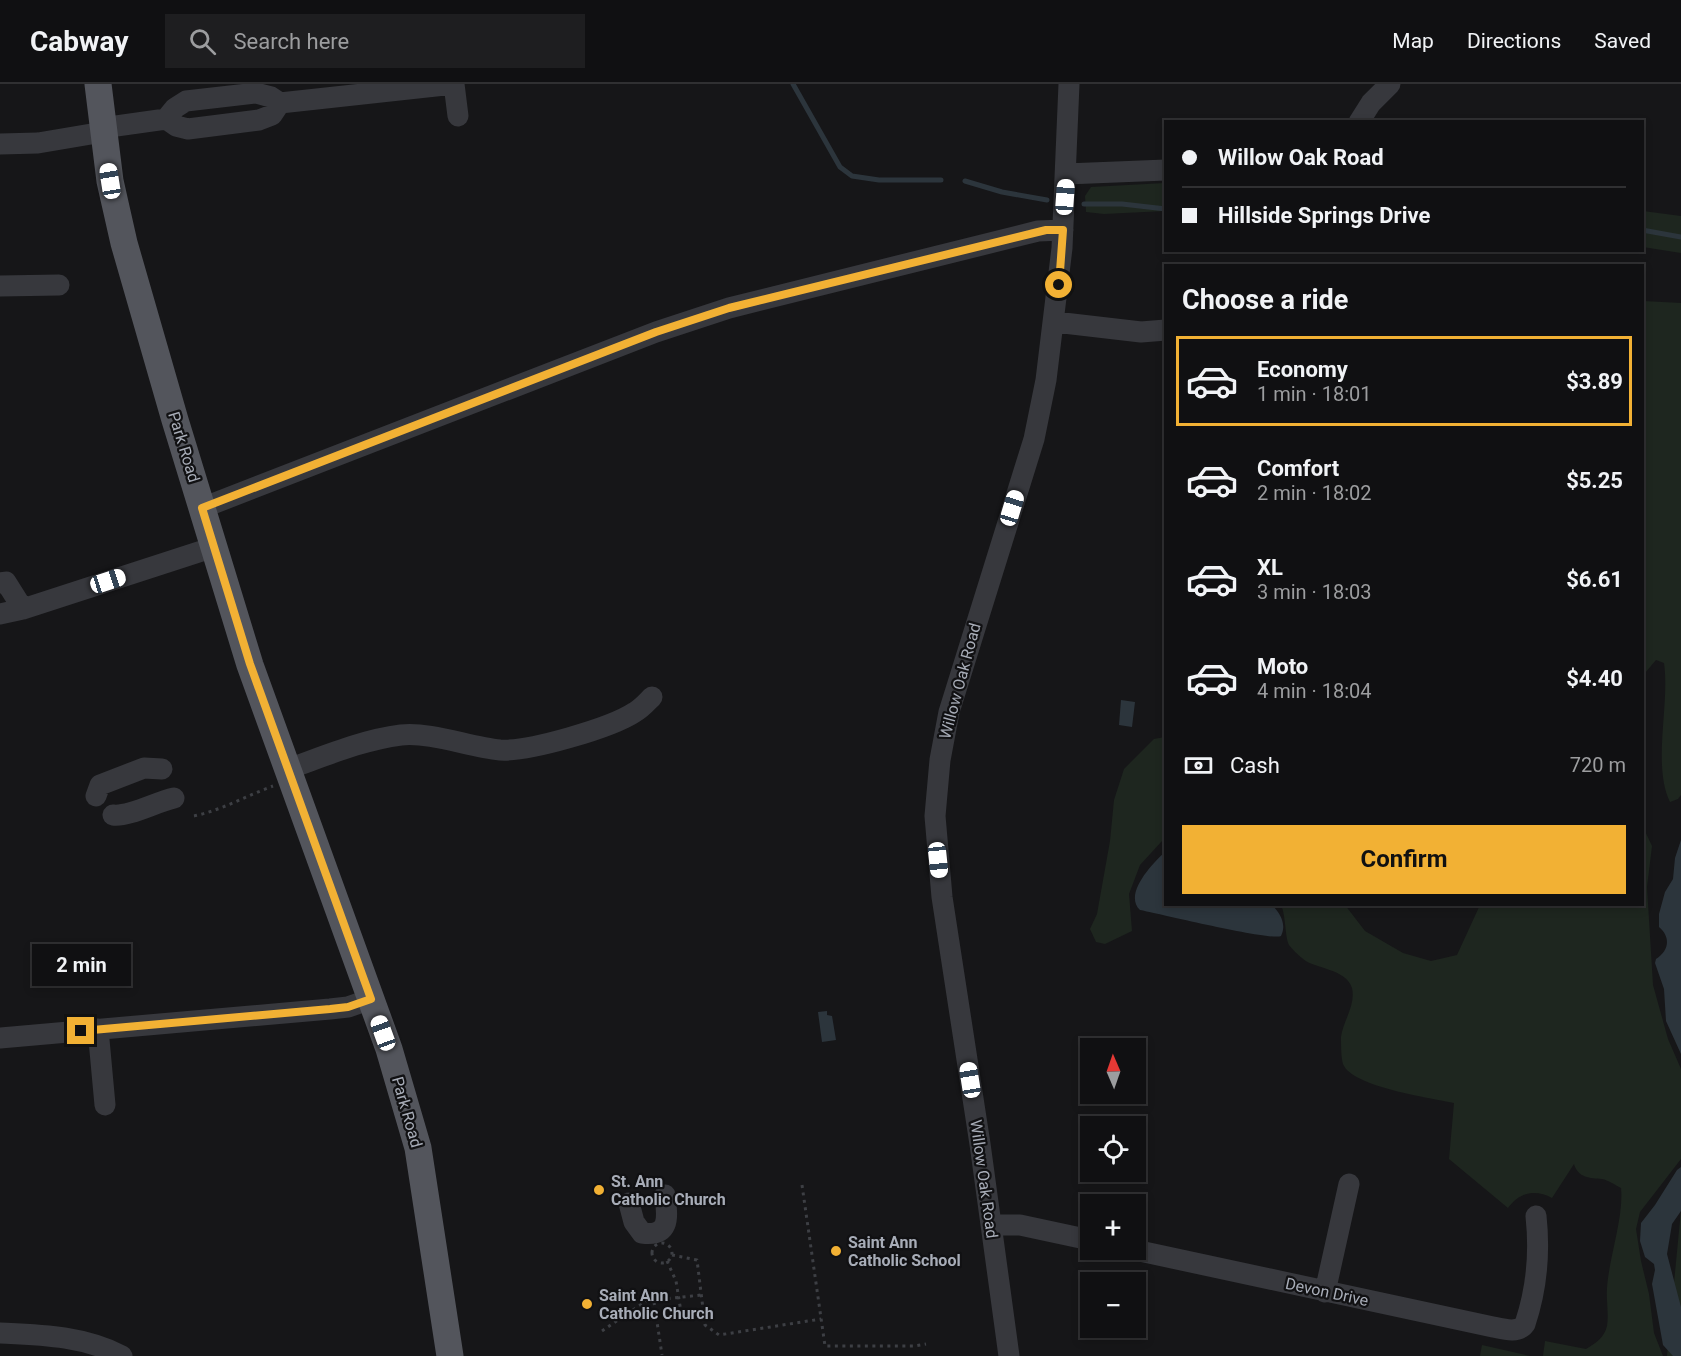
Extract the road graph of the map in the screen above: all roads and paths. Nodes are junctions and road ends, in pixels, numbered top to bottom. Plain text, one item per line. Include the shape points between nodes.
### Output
1 (98, 84) edge
2 (454, 84) edge
3 (1069, 84) edge
4 (1390, 84) edge
5 (310, 92) edge
6 (279, 93) edge
7 (458, 116) dead end
8 (1360, 120) edge
9 (103, 130) junction
10 (0, 144) edge
11 (1164, 170) edge
12 (1066, 174) junction
13 (1063, 230) junction
14 (59, 285) dead end
15 (0, 286) edge
16 (1055, 322) junction
17 (1164, 330) edge
18 (202, 508) junction
19 (214, 547) junction
20 (0, 582) edge
21 (23, 609) junction
22 (0, 614) edge
23 (652, 697) dead end
24 (162, 769) dead end
25 (281, 777) junction
26 (96, 796) dead end
27 (174, 798) dead end
28 (112, 815) dead end
29 (194, 816) dead end
30 (371, 999) junction
31 (98, 1029) junction
32 (0, 1038) edge
33 (105, 1105) dead end
34 (1349, 1184) dead end
35 (802, 1185) dead end
36 (665, 1195) dead end
37 (629, 1203) dead end
38 (1536, 1216) dead end
39 (991, 1225) junction
40 (1080, 1238) edge
41 (1146, 1253) edge
42 (672, 1255) junction
43 (667, 1261) junction
44 (1325, 1292) junction
45 (701, 1295) junction
46 (679, 1298) junction
47 (654, 1302) junction
48 (681, 1312) dead end
49 (821, 1319) junction
50 (602, 1331) dead end
51 (0, 1333) edge
52 (926, 1344) dead end
53 (662, 1355) edge
54 (122, 1356) edge
55 (450, 1356) edge
56 (1009, 1356) edge

1 - 9 main road, Park Road
2 - 5 street
2 - 7 street
3 - 12 street, Willow Oak Road
4 - 8 street
5 - 6 street
6 - 9 street via 271,97 256,93 186,101 166,119
9 - 10 street via 38,143
9 - 18 main road, Park Road via 124,243
11 - 12 street
12 - 13 street, Willow Oak Road
13 - 16 street, Willow Oak Road
13 - 18 street via 1038,231 729,308 656,332
14 - 15 street
16 - 17 street via 1134,332
16 - 39 street, Willow Oak Road via 1036,430 949,712 936,801 942,897
18 - 19 main road, Park Road
19 - 21 street
19 - 25 main road, Park Road
20 - 21 street via 6,582
21 - 22 street
23 - 25 street via 618,721 532,748 498,749 403,735 364,742
24 - 26 street via 144,768 100,785
25 - 29 path via 219,810
25 - 30 main road, Park Road
27 - 28 street via 122,816
30 - 31 street via 330,1009
30 - 55 main road, Park Road via 418,1148
31 - 32 street
31 - 33 street
34 - 44 street
35 - 49 path
36 - 37 street via 667,1220 664,1227 652,1234 642,1233
38 - 44 street, Devon Drive via 1538,1265 1527,1319 1520,1329 1503,1329
39 - 40 street via 1020,1225
39 - 56 street, Willow Oak Road
41 - 44 street, Devon Drive
42 - 43 path
42 - 43 path via 667,1245 656,1246 652,1251 654,1258
42 - 45 path via 697,1260
43 - 46 path
45 - 46 path
45 - 49 path via 705,1325 718,1335
46 - 47 path
46 - 48 path
47 - 50 path via 646,1301
47 - 53 path
49 - 52 path via 825,1346
51 - 54 street via 68,1337

